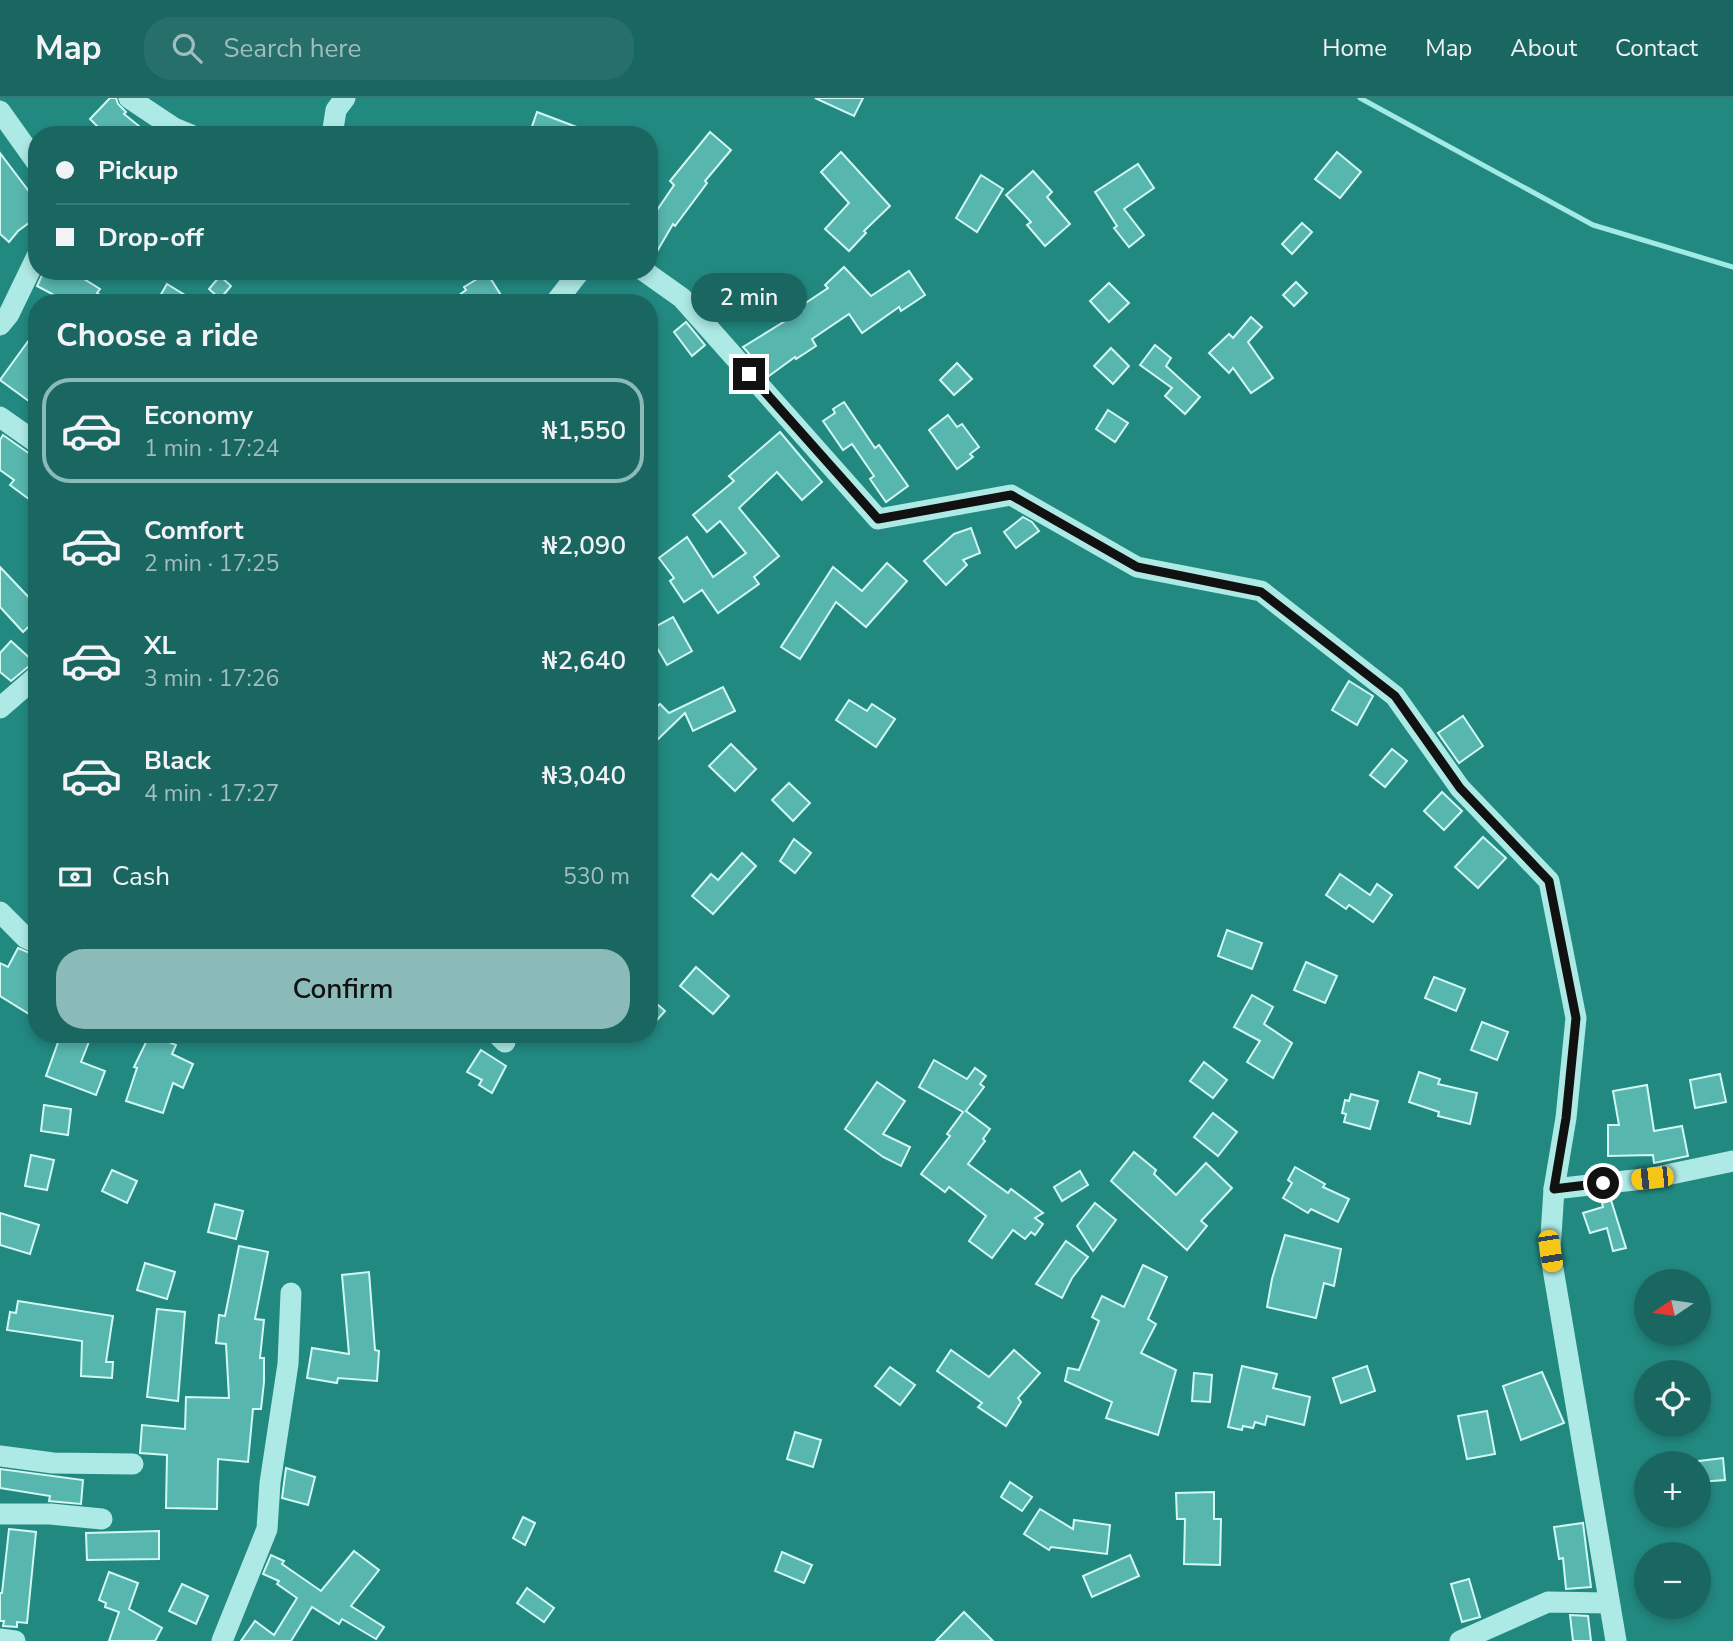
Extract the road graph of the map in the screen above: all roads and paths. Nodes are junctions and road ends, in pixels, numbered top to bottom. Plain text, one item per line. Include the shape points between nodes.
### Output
1 (129, 98) edge
2 (345, 98) edge
3 (0, 111) edge
4 (171, 126) edge
5 (333, 126) edge
6 (28, 150) edge
7 (28, 275) edge
8 (573, 280) edge
9 (657, 280) edge
10 (562, 294) edge
11 (0, 326) edge
12 (0, 417) edge
13 (28, 437) edge
14 (28, 685) edge
15 (0, 708) edge
16 (0, 912) edge
17 (28, 939) edge
18 (1733, 1161) edge
19 (1554, 1189) junction
20 (291, 1293) dead end
21 (0, 1456) edge
22 (133, 1464) dead end
23 (0, 1514) edge
24 (102, 1519) dead end
25 (1608, 1603) junction
26 (0, 1639) edge
27 (15, 1641) edge
28 (222, 1641) edge
29 (1460, 1641) edge
30 (1616, 1641) edge

1 - 4 street
2 - 5 street via 336,110
3 - 6 street
7 - 11 street
8 - 10 street
9 - 19 street via 682,298 878,519 1011,495 1137,567 1261,592 1395,696 1460,788 1549,881 1576,1018
12 - 13 street
14 - 15 street
16 - 17 street
18 - 19 street via 1652,1178
19 - 25 street via 1550,1251
20 - 28 street via 288,1364 267,1528
21 - 22 street via 53,1463
23 - 24 street
25 - 29 street via 1548,1602
25 - 30 street
26 - 27 street

